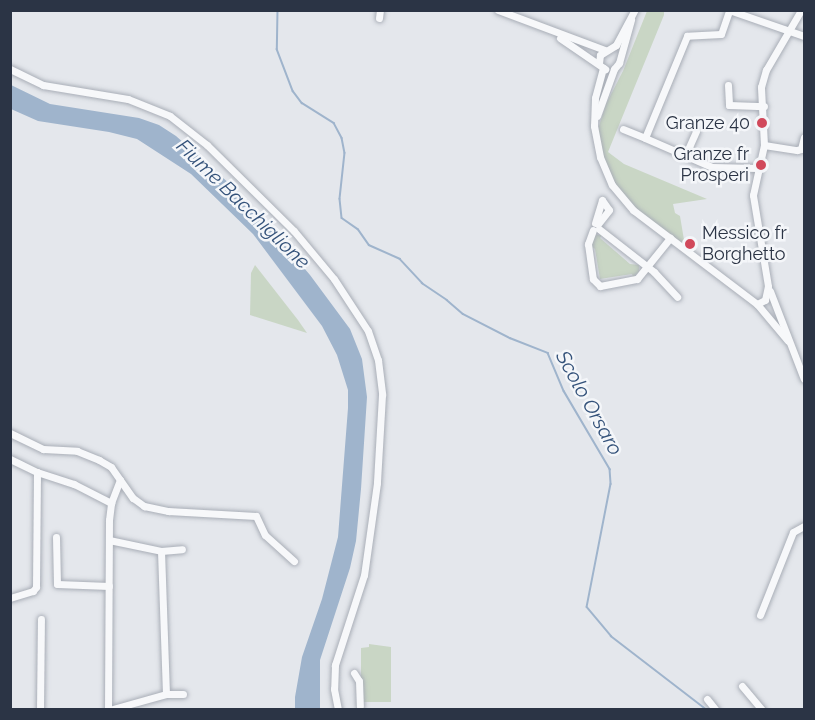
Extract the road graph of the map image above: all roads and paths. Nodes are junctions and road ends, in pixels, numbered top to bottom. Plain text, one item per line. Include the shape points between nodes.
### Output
1 (498, 10) edge
2 (635, 10) edge
3 (801, 10) edge
4 (729, 11) edge
5 (518, 14) edge
6 (631, 20) junction
7 (791, 30) junction
8 (550, 32) junction
9 (804, 36) edge
10 (591, 45) junction
11 (607, 50) junction
12 (588, 56) junction
13 (619, 57) junction
14 (601, 65) junction
15 (10, 69) edge
16 (614, 69) junction
17 (728, 85) dead end
18 (764, 106) junction
19 (594, 126) junction
20 (623, 129) dead end
21 (696, 131) dead end
22 (804, 137) edge
23 (645, 138) junction
24 (764, 145) junction
25 (685, 156) junction
26 (757, 168) junction
27 (670, 238) junction
28 (648, 266) junction
29 (768, 286) junction
30 (678, 297) dead end
31 (757, 304) junction
32 (788, 341) junction
33 (804, 379) edge
34 (10, 433) edge
35 (10, 459) edge
36 (36, 472) junction
37 (120, 480) junction
38 (111, 503) junction
39 (804, 526) edge
40 (56, 537) dead end
41 (109, 540) junction
42 (182, 549) dead end
43 (161, 551) junction
44 (294, 561) dead end
45 (109, 586) junction
46 (10, 598) edge
47 (760, 615) dead end
48 (41, 619) dead end
49 (354, 673) dead end
50 (742, 686) dead end
51 (166, 694) junction
52 (183, 694) dead end
53 (707, 699) dead end
54 (360, 706) dead end
55 (40, 710) edge
56 (109, 710) edge
57 (338, 710) edge
58 (716, 710) edge
59 (762, 710) edge

1 - 5 street
2 - 6 street
3 - 7 street
4 - 7 street
4 - 23 street via 721,34 687,36
5 - 8 street
6 - 11 street via 616,45
6 - 13 street
7 - 9 street
7 - 18 street via 766,70 761,87
8 - 10 street
8 - 12 street
10 - 11 street
10 - 12 street
11 - 13 street
11 - 14 street via 600,55
12 - 14 street
13 - 16 street
14 - 16 street
14 - 19 street
15 - 57 street via 43,85 128,99 170,116 270,204 334,279 368,331 380,378 377,483 369,552 335,665
16 - 19 street
17 - 18 street via 729,105
18 - 24 street
19 - 27 street via 600,157 612,185 633,210
20 - 23 street
21 - 25 street
22 - 24 street via 801,149 797,150
23 - 25 street
24 - 26 street
25 - 26 street via 712,167
26 - 29 street via 753,195
27 - 28 street
27 - 31 street
28 - 28 street via 637,279 597,285 588,244 596,227
28 - 30 street
29 - 31 street via 765,300
29 - 32 street
31 - 32 street
32 - 33 street
34 - 37 street via 43,449 87,454 111,467
35 - 36 street
36 - 38 street via 74,484
36 - 46 street via 35,589
37 - 38 street
37 - 44 street via 144,506 256,516 265,536
38 - 41 street
39 - 47 street via 793,532
40 - 45 street via 57,584
41 - 43 street
41 - 45 street
42 - 43 street
43 - 51 street
45 - 56 street
48 - 55 street
49 - 54 street via 359,681
50 - 59 street
51 - 52 street
51 - 56 street
53 - 58 street

